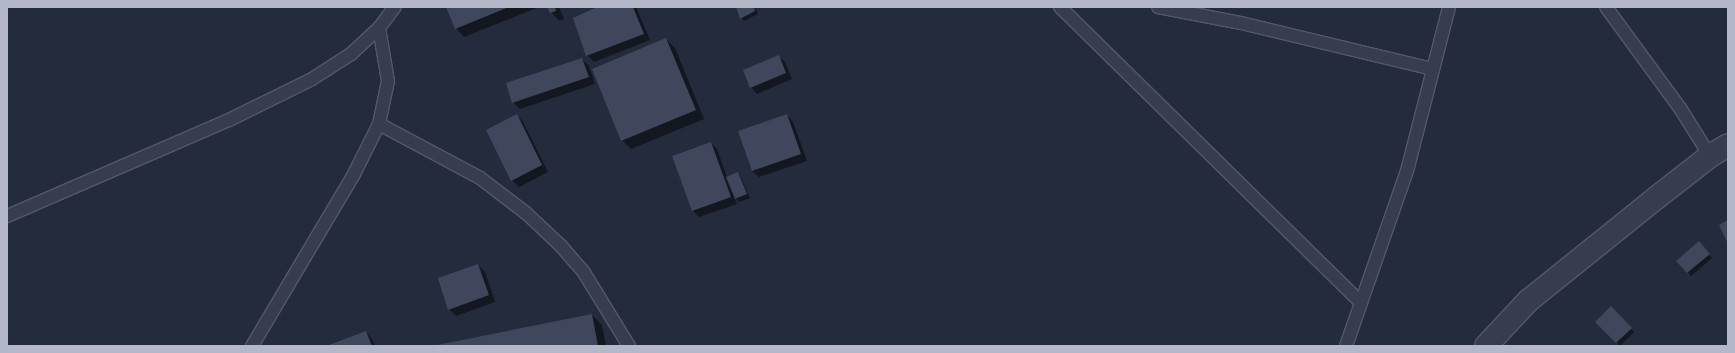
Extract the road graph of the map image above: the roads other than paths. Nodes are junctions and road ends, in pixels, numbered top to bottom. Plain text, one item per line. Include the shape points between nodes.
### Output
1 (395, 7) edge
2 (1060, 7) edge
3 (1158, 7) edge
4 (1449, 7) edge
5 (1606, 7) edge
6 (379, 28) junction
7 (1433, 69) junction
8 (379, 124) junction
9 (1719, 150) edge
10 (7, 216) edge
11 (1361, 302) junction
12 (252, 346) edge
13 (629, 346) edge
14 (1346, 346) edge
15 (1486, 346) edge

1 - 6 lane
2 - 11 lane
3 - 7 lane via 1241,23
4 - 7 lane
5 - 9 lane via 1680,108
6 - 8 lane via 388,81
6 - 10 lane via 351,54 312,79 229,120
7 - 11 lane via 1407,171
8 - 12 lane via 354,174
8 - 13 lane via 480,178 526,213 583,271
9 - 15 street via 1528,301
11 - 14 lane

